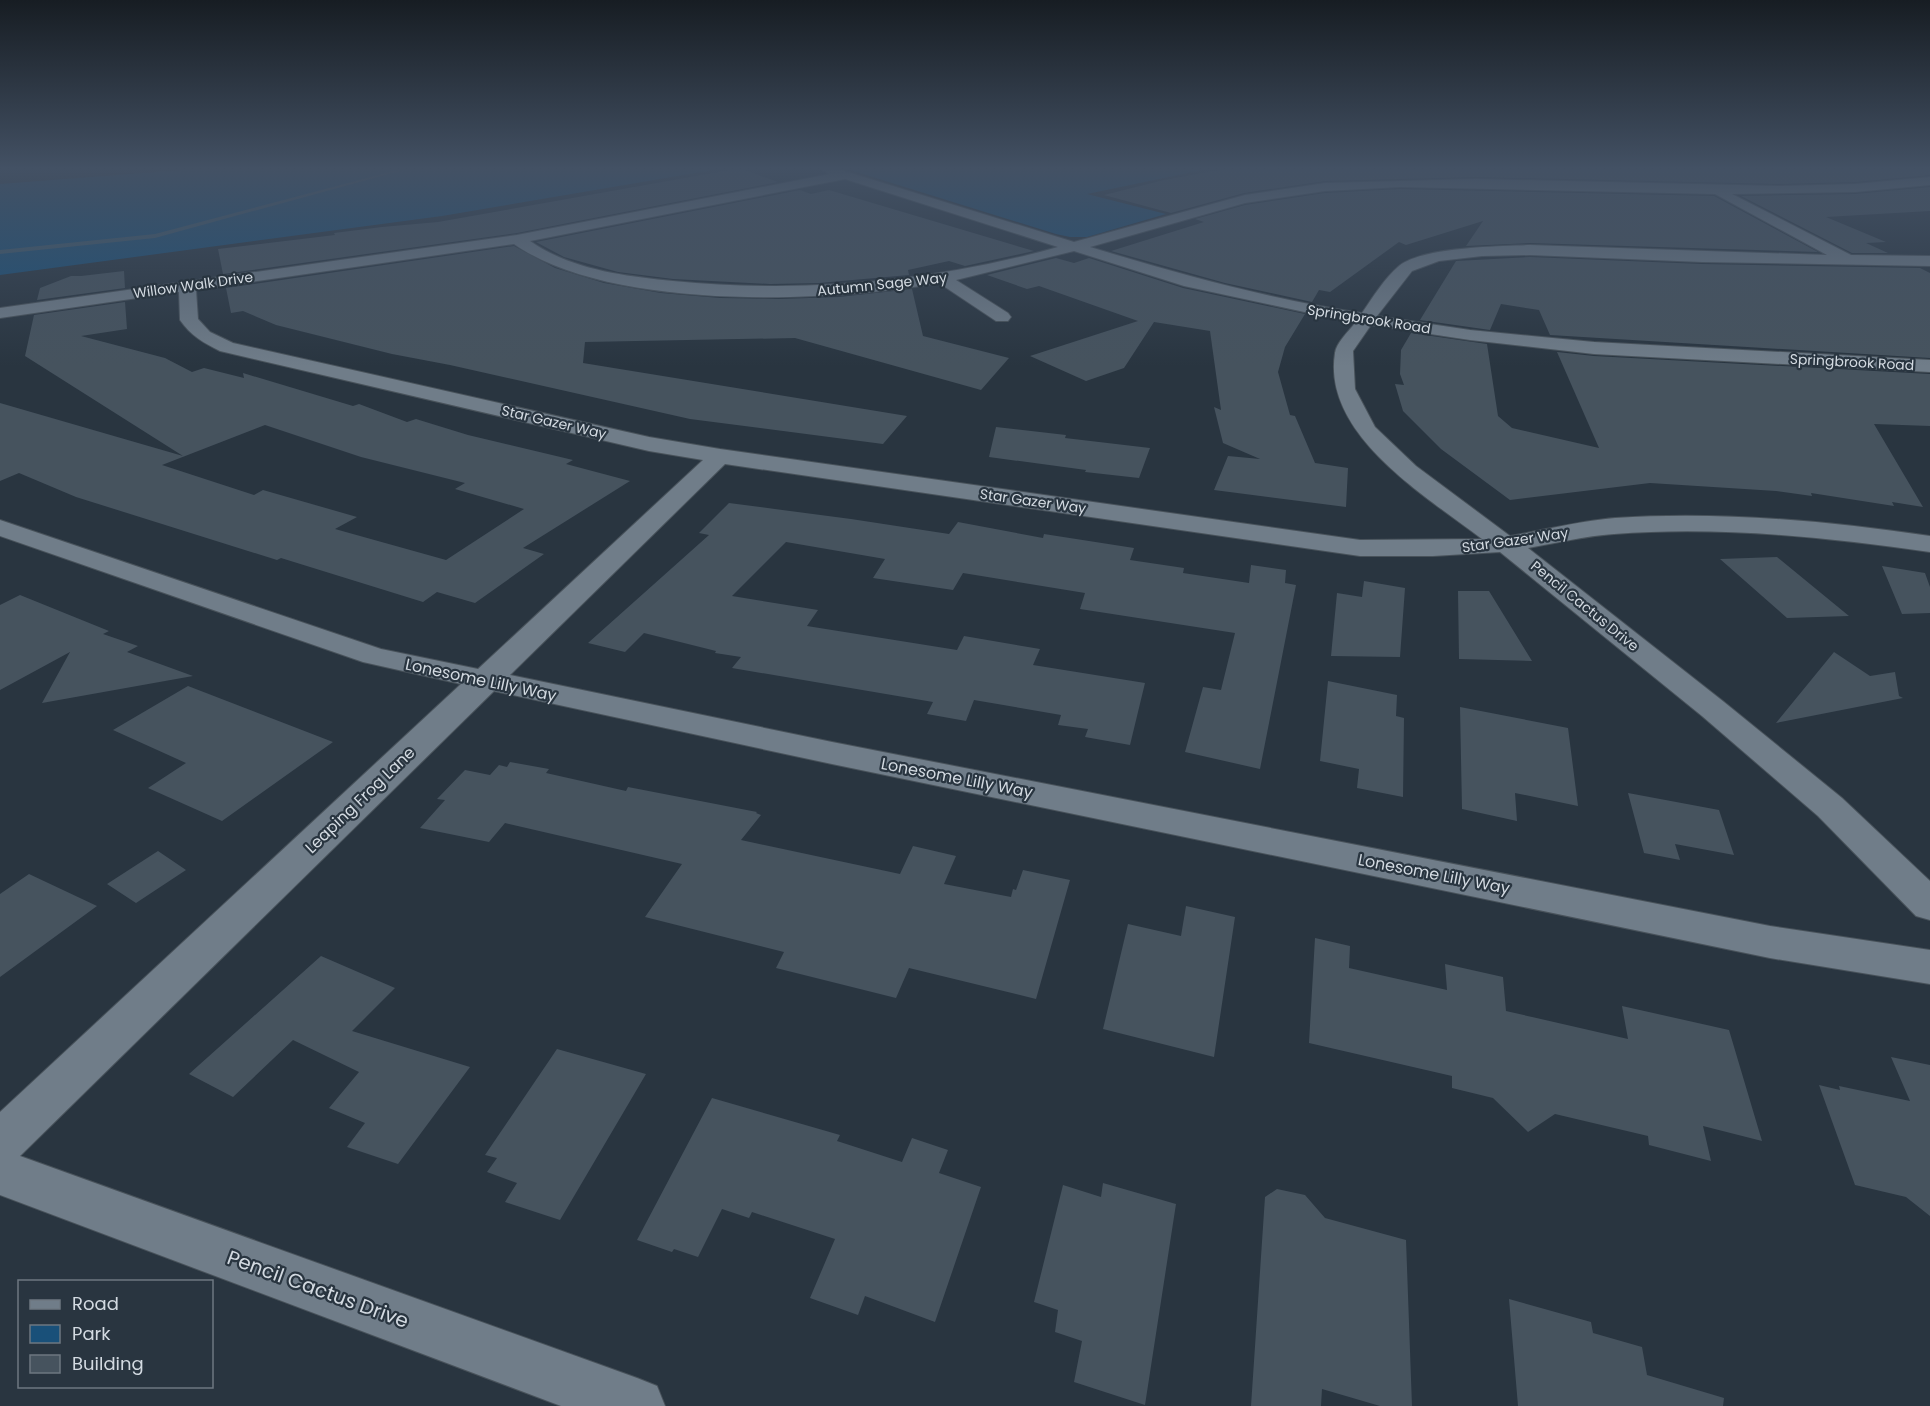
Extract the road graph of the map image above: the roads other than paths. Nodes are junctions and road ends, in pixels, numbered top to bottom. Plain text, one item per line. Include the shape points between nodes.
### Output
1 (540, 235) edge
2 (1033, 235) edge
3 (1116, 235) edge
4 (1800, 235) edge
5 (517, 239) junction
6 (1073, 247) junction
7 (1851, 261) junction
8 (1930, 261) edge
9 (943, 279) junction
10 (186, 286) junction
11 (0, 313) edge
12 (1002, 317) dead end
13 (1367, 320) junction
14 (1930, 366) edge
15 (720, 456) junction
16 (0, 528) edge
17 (1506, 544) junction
18 (1930, 544) edge
19 (486, 681) junction
20 (1930, 905) edge
21 (1930, 967) edge
22 (0, 1143) edge
23 (0, 1172) edge
24 (637, 1406) edge

1 - 5 street, Willow Walk Drive
2 - 6 street, Springbrook Road
3 - 6 street, Autumn Sage Way
4 - 7 street
5 - 9 street, Autumn Sage Way via 547,259 573,269 692,289 813,291
5 - 10 street, Willow Walk Drive
6 - 9 street, Autumn Sage Way
6 - 13 street, Springbrook Road via 1190,283
7 - 8 street, Pencil Cactus Drive
7 - 13 street, Pencil Cactus Drive via 1482,251 1436,257 1406,268
9 - 12 street
10 - 11 street, Willow Walk Drive
10 - 15 street, Star Gazer Way via 189,320 204,336 227,347 650,444
13 - 14 street, Springbrook Road via 1594,348
13 - 17 street, Pencil Cactus Drive via 1344,351 1345,389 1366,430 1408,471
15 - 17 street, Star Gazer Way via 1360,548 1443,549
15 - 19 street, Leaping Frog Lane
16 - 19 street, Lonesome Lilly Way via 374,657
17 - 18 street, Star Gazer Way via 1610,526 1694,522 1774,525
17 - 20 street, Pencil Cactus Drive via 1830,807
19 - 21 street, Lonesome Lilly Way via 1747,937
19 - 22 street, Leaping Frog Lane
23 - 24 street, Pencil Cactus Drive

